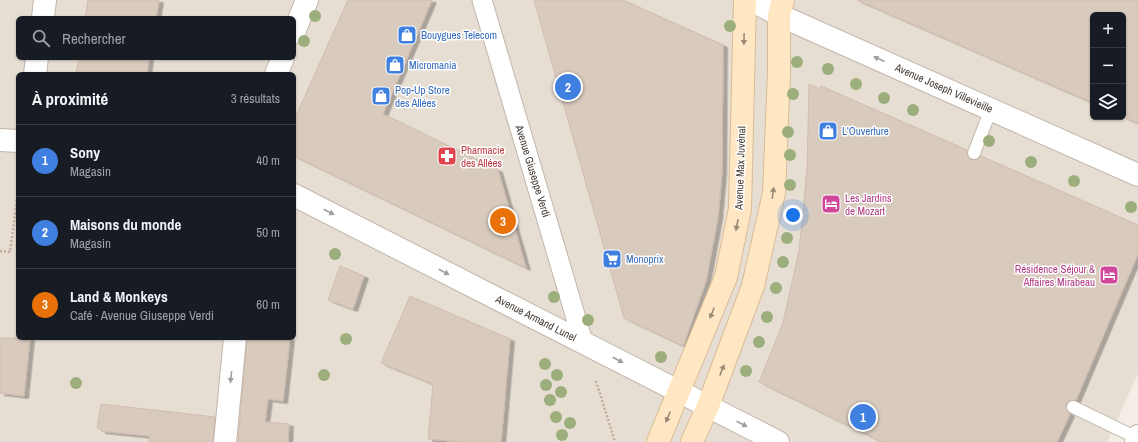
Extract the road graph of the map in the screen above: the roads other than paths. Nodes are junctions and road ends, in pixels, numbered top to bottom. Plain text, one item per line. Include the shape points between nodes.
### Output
1 (45, 0) edge
2 (307, 0) edge
3 (482, 0) edge
4 (745, 0) edge
5 (751, 0) edge
6 (781, 7) edge
7 (43, 16) edge
8 (296, 27) edge
9 (37, 60) edge
10 (282, 60) edge
11 (35, 72) edge
12 (277, 72) edge
13 (991, 109) junction
14 (0, 140) edge
15 (16, 141) edge
16 (974, 153) dead end
17 (1138, 175) edge
18 (296, 196) edge
19 (235, 340) edge
20 (584, 342) junction
21 (679, 392) junction
22 (708, 406) junction
23 (1073, 407) dead end
24 (1137, 439) edge
25 (225, 442) edge
26 (658, 442) edge
27 (692, 442) edge
28 (778, 442) edge

1 - 7 street
2 - 8 street
3 - 20 street, Avenue Giuseppe Verdi
4 -> 21 main road, Avenue Max Juvénal via 740,208 726,277
5 - 6 street, Avenue Joseph Villevieille
13 -> 6 street, Avenue Joseph Villevieille
22 -> 6 main road via 753,286 774,193
9 - 11 street
10 - 12 street
13 - 16 lane
13 - 17 street, Avenue Joseph Villevieille
14 - 15 street
18 -> 20 street, Avenue Armand Lunel
19 -> 25 street
20 -> 21 street, Avenue Armand Lunel
21 - 22 street, Avenue Armand Lunel
21 -> 26 main road, Avenue Max Juvénal
22 - 27 main road
22 -> 28 street, Avenue Armand Lunel
23 - 24 lane

